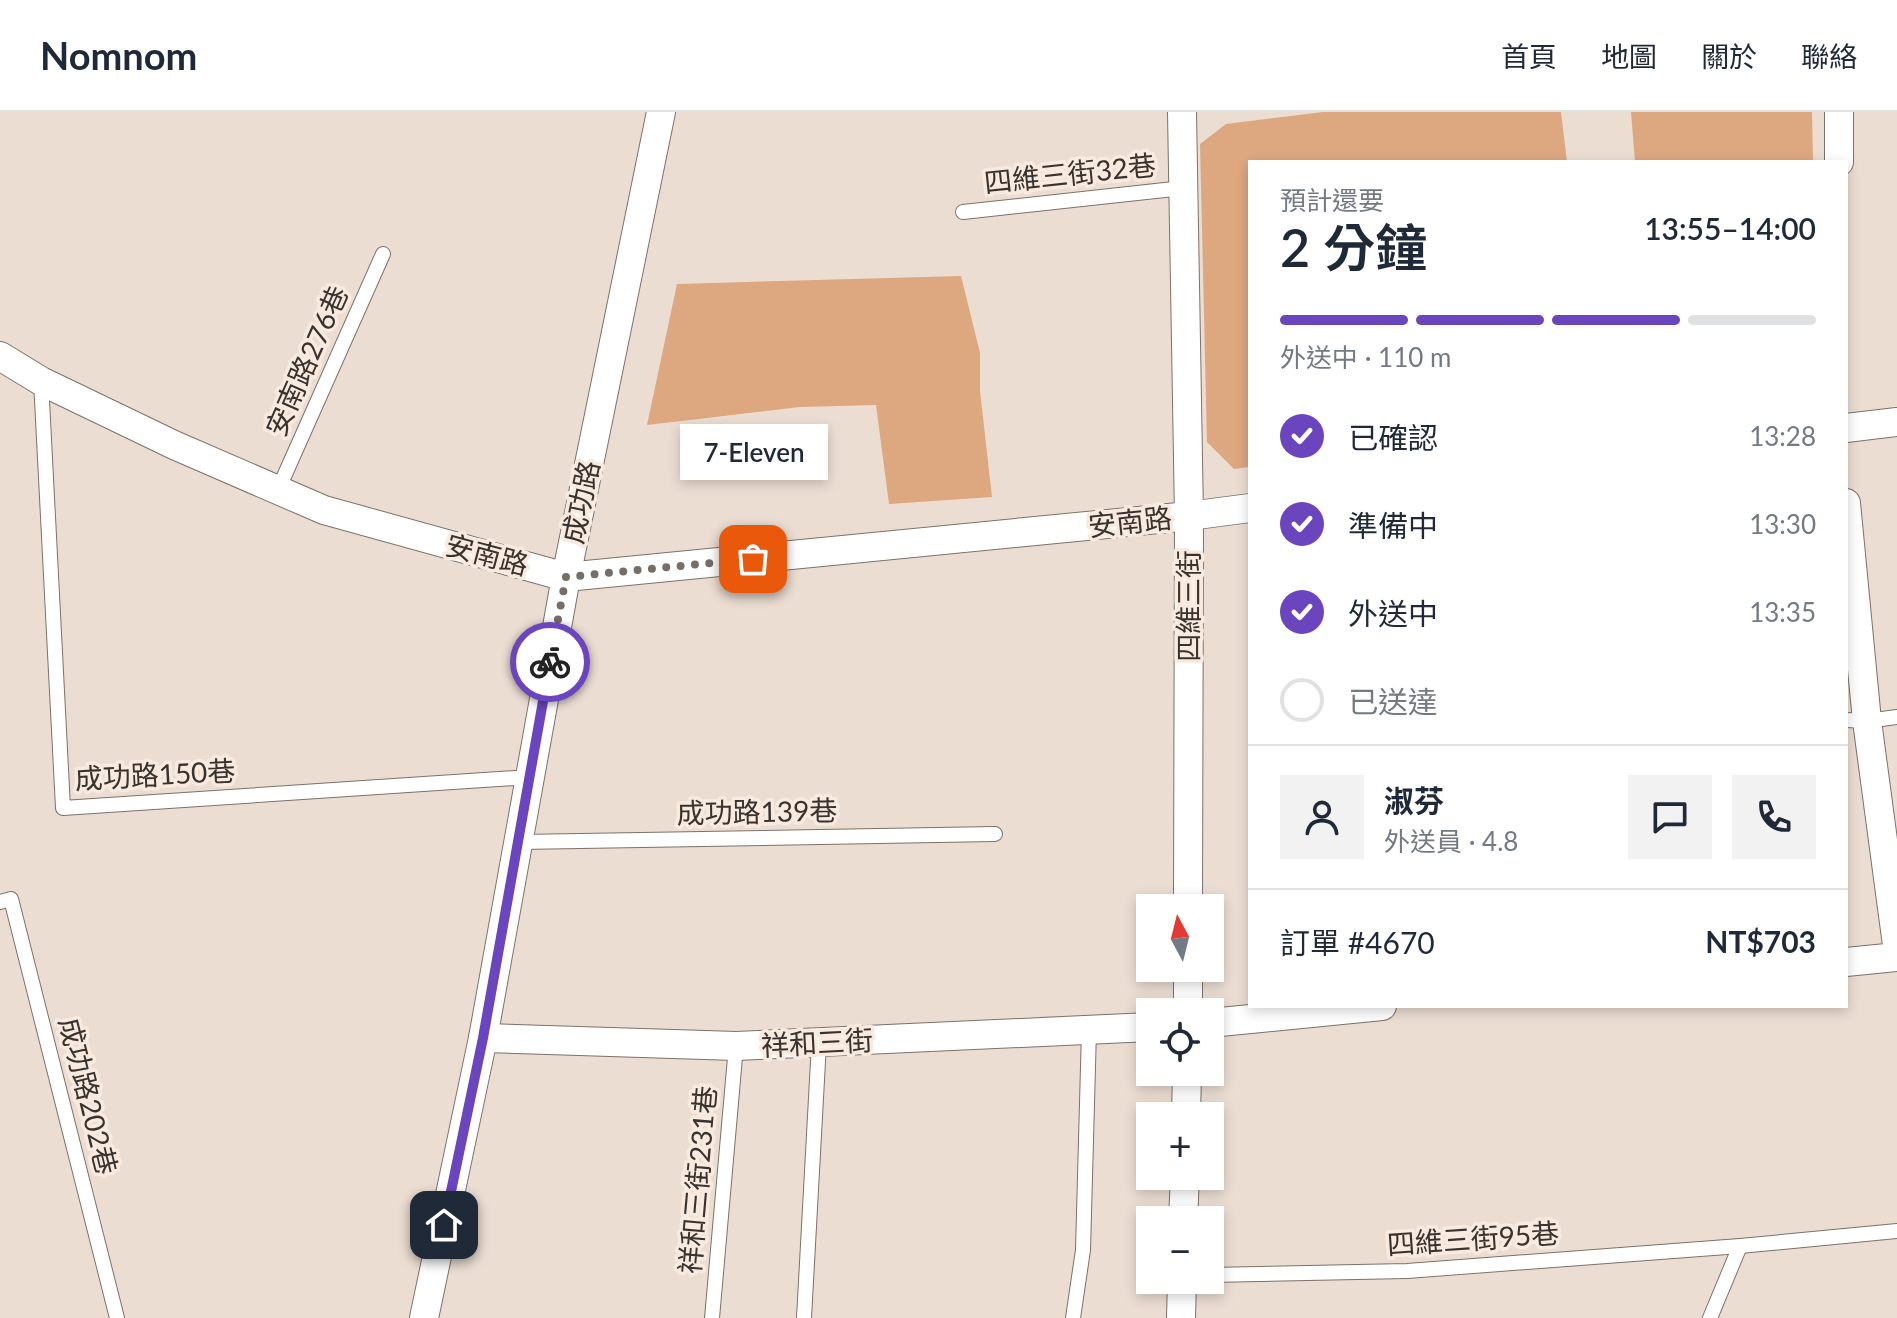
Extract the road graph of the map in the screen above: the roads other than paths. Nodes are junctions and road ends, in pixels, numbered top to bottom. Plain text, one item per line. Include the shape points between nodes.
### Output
1 (661, 112) edge
2 (1182, 112) edge
3 (1839, 112) edge
4 (1839, 160) edge
5 (1183, 188) junction
6 (963, 212) dead end
7 (383, 254) dead end
8 (0, 356) edge
9 (41, 381) junction
10 (1897, 422) edge
11 (1848, 428) edge
12 (278, 490) junction
13 (1248, 508) edge
14 (1189, 516) junction
15 (1848, 542) edge
16 (566, 577) junction
17 (1897, 717) edge
18 (1857, 720) edge
19 (530, 777) junction
20 (995, 834) dead end
21 (519, 842) junction
22 (1188, 894) edge
23 (0, 902) edge
24 (1897, 945) edge
25 (1897, 957) edge
26 (1848, 962) edge
27 (1362, 1008) edge
28 (1224, 1022) edge
29 (1136, 1028) edge
30 (1089, 1030) junction
31 (483, 1038) junction
32 (819, 1043) junction
33 (736, 1046) junction
34 (1897, 1231) edge
35 (1740, 1246) junction
36 (1224, 1275) edge
37 (1182, 1294) edge
38 (117, 1318) edge
39 (424, 1318) edge
40 (712, 1318) edge
41 (804, 1318) edge
42 (1073, 1318) edge
43 (1181, 1318) edge
44 (1710, 1318) edge

1 - 16 street, 成功路
2 - 5 street, 四維三街
3 - 4 street
5 - 6 lane, 四維三街32巷
5 - 14 street, 四維三街
7 - 12 lane, 安南路276巷
8 - 9 street, 安南路
9 - 12 street, 安南路
9 - 19 lane, 成功路150巷 via 63,808
10 - 11 street
12 - 16 street, 安南路 via 324,510
13 - 14 street, 安南路
14 - 16 street, 安南路
14 - 22 street, 四維三街
15 - 18 street
16 - 19 street, 成功路
17 - 18 lane
18 - 24 street
19 - 21 street, 成功路
20 - 21 lane, 成功路139巷
21 - 31 street, 成功路
23 - 38 lane, 成功路202巷 via 11,899
25 - 26 street
27 - 28 street
29 - 30 street, 祥和三街
30 - 32 street, 祥和三街
30 - 42 lane via 1083,1250
31 - 33 street, 祥和三街
31 - 39 street, 成功路
32 - 33 street, 祥和三街
32 - 41 lane
33 - 40 lane, 祥和三街231巷
34 - 35 lane, 四維三街95巷
35 - 36 lane, 四維三街95巷 via 1407,1271
35 - 44 lane
37 - 43 street

